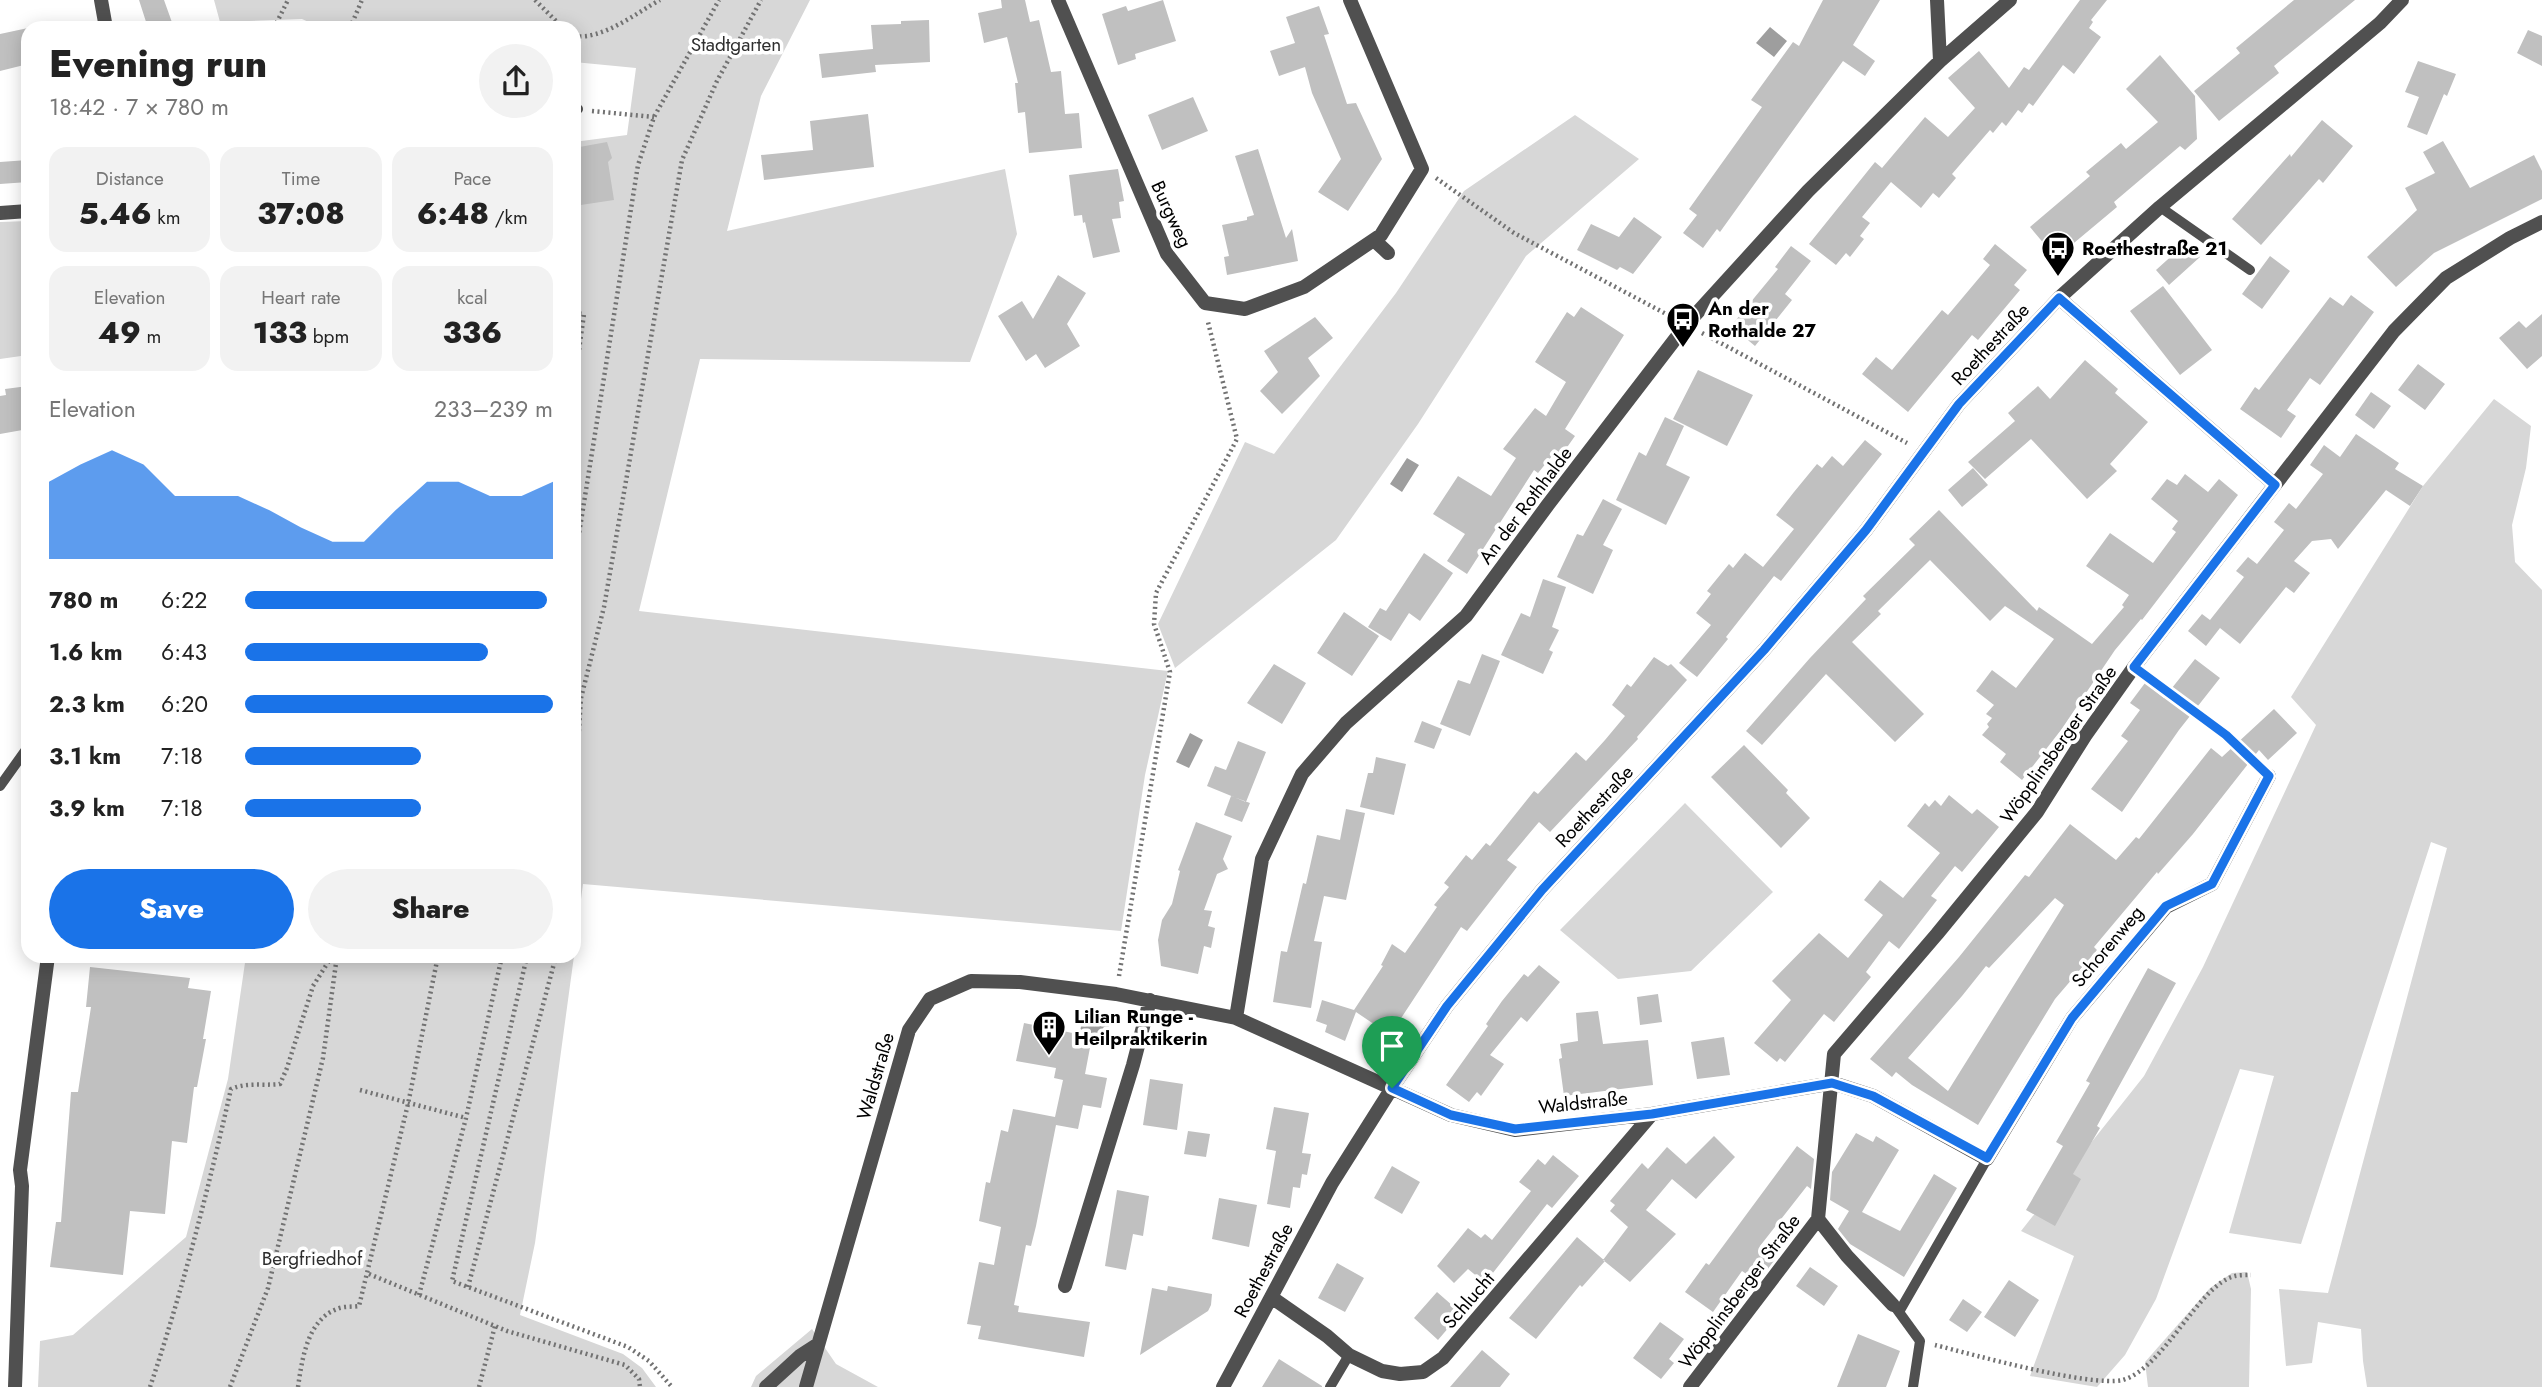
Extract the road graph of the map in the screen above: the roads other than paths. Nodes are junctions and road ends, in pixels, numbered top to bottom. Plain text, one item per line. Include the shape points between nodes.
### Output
1 (101, 0) edge
2 (1058, 0) edge
3 (1350, 0) edge
4 (1937, 0) edge
5 (2010, 0) edge
6 (2402, 0) edge
7 (105, 21) edge
8 (1940, 61) junction
9 (2160, 207) junction
10 (21, 212) edge
11 (0, 213) edge
12 (2542, 222) edge
13 (1374, 240) junction
14 (1388, 253) dead end
15 (2250, 270) dead end
16 (2059, 298) junction
17 (2275, 485) junction
18 (21, 757) edge
19 (2269, 776) road end
20 (0, 786) edge
21 (47, 963) edge
22 (1150, 1000) junction
23 (1236, 1018) junction
24 (1832, 1083) junction
25 (1392, 1088) junction
26 (1652, 1114) junction
27 (1987, 1158) junction
28 (1818, 1219) junction
29 (1065, 1286) dead end
30 (1271, 1297) junction
31 (1896, 1309) junction
32 (817, 1345) junction
33 (1349, 1355) junction
34 (15, 1387) edge
35 (766, 1387) edge
36 (806, 1387) edge
37 (1223, 1387) edge
38 (1330, 1387) edge
39 (1690, 1387) edge
40 (1913, 1387) edge

1 - 7 street
2 - 13 street, Burgweg via 1167,254 1205,303 1245,309 1304,287
3 - 13 street via 1422,169
4 - 8 street
5 - 8 street, An der Rothhalde
6 - 9 street, Roethestraße
8 - 23 street, An der Rothhalde via 1808,191 1686,325 1466,616 1346,723 1302,774 1262,859
9 - 15 lane
9 - 16 street, Roethestraße
10 - 11 street
12 - 17 street, Wöpplinsberger Straße via 2446,278 2394,331
13 - 14 street
16 - 17 street
16 - 25 street, Roethestraße via 1959,404 1866,530 1764,650 1542,890 1447,1006
17 - 24 street, Wöpplinsberger Straße via 2134,667 2037,813 1834,1054
18 - 20 lane
19 - 27 street, Schorenweg via 2212,884 2166,906 2072,1018
21 - 34 street via 20,1170
22 - 23 street, Waldstraße
22 - 29 street
22 - 32 street, Waldstraße via 1020,982 971,981 930,999 909,1030
23 - 25 street, Waldstraße
24 - 26 street, Waldstraße
24 - 27 street via 1873,1096
24 - 28 street, Wöpplinsberger Straße
25 - 26 street, Waldstraße via 1451,1115 1515,1129
25 - 30 street, Roethestraße via 1332,1183
26 - 33 street, Schlucht via 1443,1358 1423,1372 1400,1374
27 - 31 lane, Schorenweg
28 - 31 street, Wöpplinsberger Straße
28 - 39 street, Wöpplinsberger Straße
30 - 33 street, Schlucht
30 - 37 street, Roethestraße
31 - 40 lane via 1920,1341
32 - 35 street
32 - 36 street, Waldstraße
33 - 38 lane

